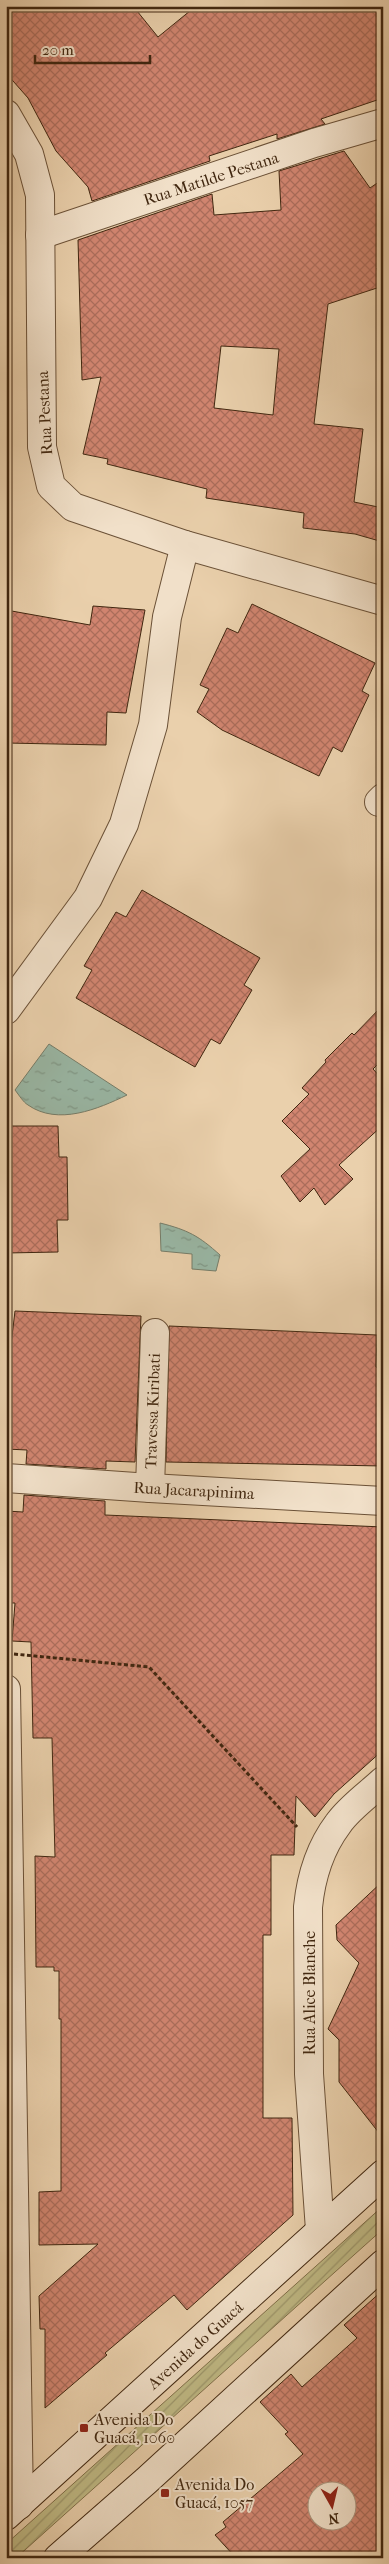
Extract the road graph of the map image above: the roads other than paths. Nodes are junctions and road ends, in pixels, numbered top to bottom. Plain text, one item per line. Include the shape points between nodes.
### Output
1 (6, 114) edge
2 (383, 123) edge
3 (40, 235) junction
4 (185, 545) junction
5 (383, 601) edge
6 (6, 1010) edge
7 (155, 1333) dead end
8 (6, 1478) edge
9 (150, 1488) junction
10 (383, 1500) edge
11 (6, 1689) edge
12 (383, 1781) edge
13 (383, 2174) edge
14 (320, 2230) junction
15 (383, 2264) edge
16 (13, 2511) edge
17 (58, 2558) edge

1 - 3 street, Rua Pestana via 29,154 40,195
2 - 3 street, Rua Matilde Pestana
3 - 4 street, Rua Pestana via 42,447 51,486 73,507
4 - 5 street, Rua Pestana
4 - 6 street via 167,617 153,725 124,824 88,898
7 - 9 street, Travessa Kiribati
8 - 9 street, Rua Jacarapinima
9 - 10 street, Rua Jacarapinima
11 - 16 street
12 - 14 street, Rua Alice Blanche via 338,1823 310,1884 309,2074
13 - 14 street, Avenida do Guacá
14 - 16 street, Avenida do Guacá
15 - 17 street

